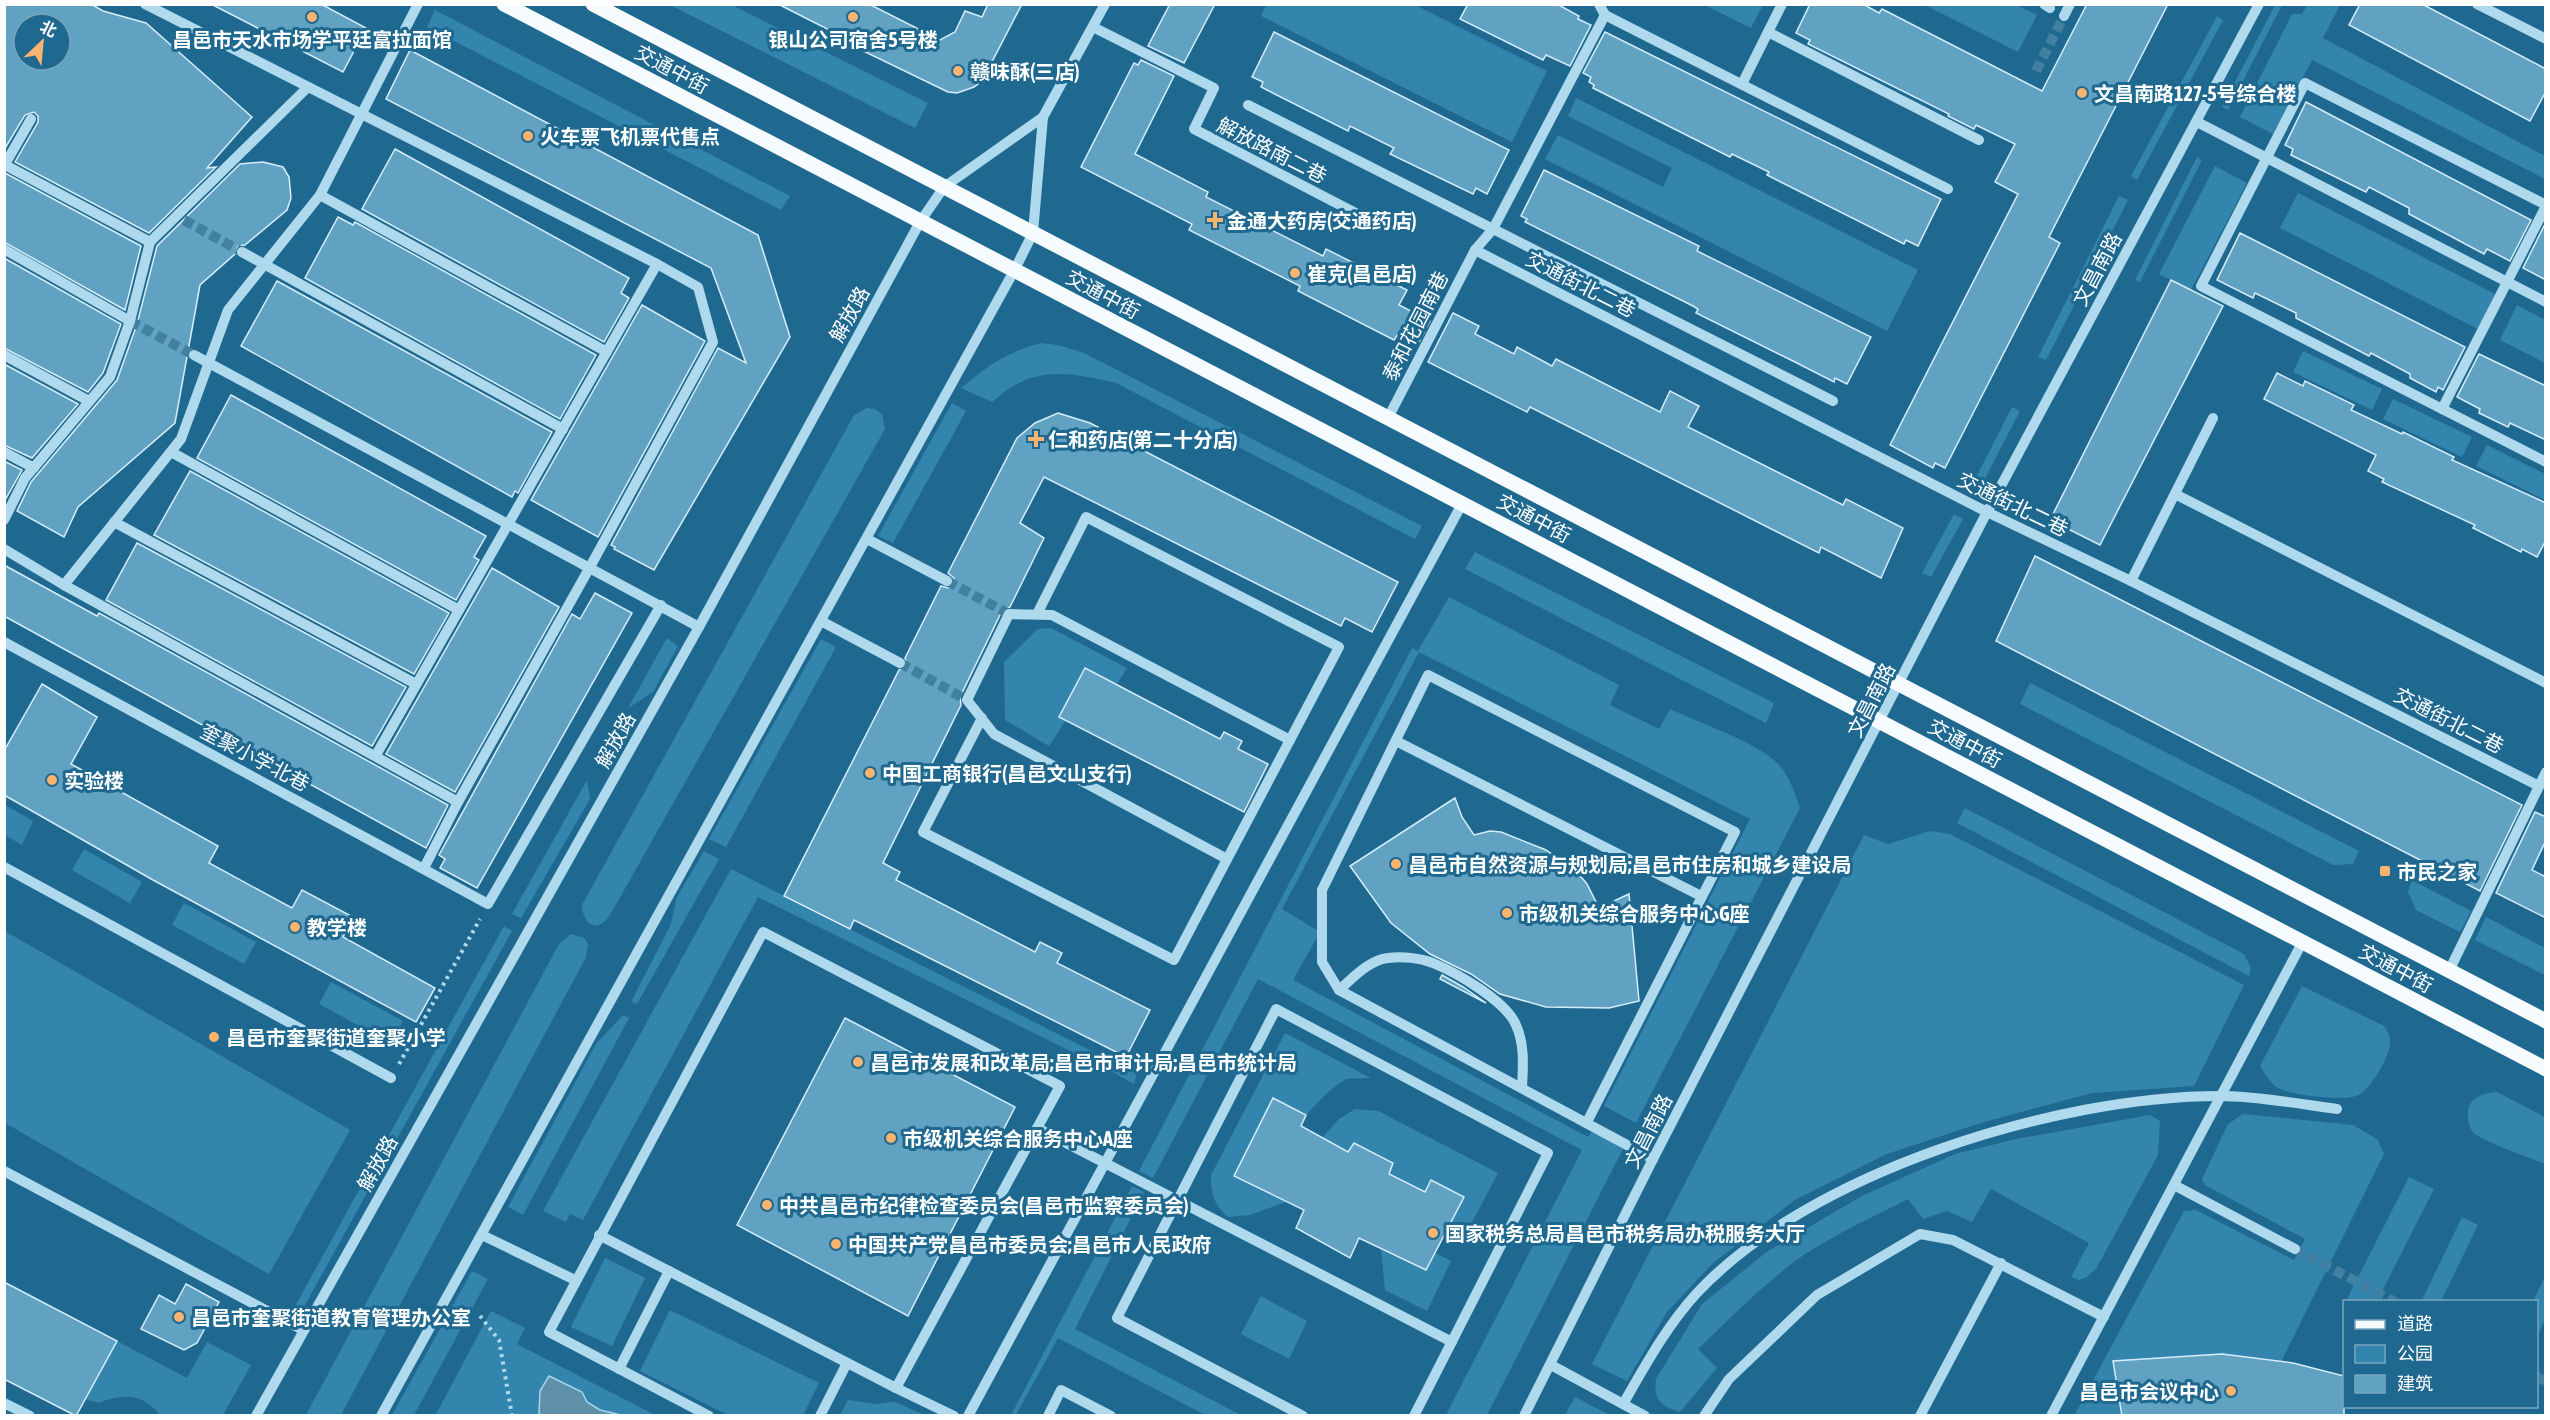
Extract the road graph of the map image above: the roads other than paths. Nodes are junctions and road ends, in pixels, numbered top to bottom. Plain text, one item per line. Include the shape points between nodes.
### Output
1 (145, 4) edge
2 (418, 4) edge
3 (504, 4) edge
4 (593, 4) edge
5 (1105, 4) edge
6 (1599, 4) edge
7 (1782, 4) edge
8 (2070, 4) edge
9 (2477, 4) edge
10 (2256, 5) edge
11 (616, 10) edge
12 (1605, 15) junction
13 (2064, 16) tunnel mouth
14 (1093, 27) junction
15 (1768, 32) junction
16 (2546, 39) edge
17 (1742, 84) junction
18 (307, 88) junction
19 (1248, 105) dead end
20 (361, 114) junction
21 (1043, 117) junction
22 (30, 120) dead end
23 (2197, 122) junction
24 (1978, 140) dead end
25 (2266, 158) junction
26 (5, 166) edge
27 (944, 187) junction
28 (1948, 189) dead end
29 (320, 195) junction
30 (2546, 206) edge
31 (1369, 220) dead end
32 (920, 222) junction
33 (1493, 229) junction
34 (1033, 233) junction
35 (150, 242) junction
36 (4, 249) edge
37 (1475, 250) junction
38 (242, 252) tunnel mouth
39 (263, 264) junction
40 (657, 264) junction
41 (1014, 271) junction
42 (2507, 282) junction
43 (2546, 302) edge
44 (130, 321) junction
45 (607, 352) junction
46 (4, 355) edge
47 (194, 356) tunnel mouth
48 (208, 363) junction
49 (89, 401) junction
50 (1833, 401) dead end
51 (2442, 409) junction
52 (1388, 418) junction
53 (2213, 418) dead end
54 (562, 429) junction
55 (171, 452) junction
56 (4, 453) edge
57 (2546, 462) edge
58 (34, 468) junction
59 (2175, 494) junction
60 (1462, 504) junction
61 (1987, 512) junction
62 (4, 520) edge
63 (114, 522) junction
64 (508, 524) junction
65 (867, 539) junction
66 (4, 549) edge
67 (590, 567) junction
68 (947, 581) tunnel mouth
69 (2131, 581) junction
70 (64, 585) junction
71 (661, 605) junction
72 (459, 609) junction
73 (1037, 614) junction
74 (821, 621) junction
75 (699, 627) junction
76 (4, 642) edge
77 (900, 663) tunnel mouth
78 (2546, 683) edge
79 (416, 684) junction
80 (1899, 685) junction
81 (982, 718) junction
82 (1880, 722) junction
83 (1290, 740) junction
84 (1396, 741) junction
85 (376, 755) junction
86 (2546, 772) edge
87 (2539, 786) junction
88 (458, 802) junction
89 (1227, 859) junction
90 (4, 867) edge
91 (424, 868) junction
92 (1701, 896) junction
93 (2302, 943) junction
94 (2449, 971) junction
95 (1339, 990) junction
96 (2546, 1021) edge
97 (2546, 1070) edge
98 (391, 1078) road end
99 (1522, 1088) junction
100 (2221, 1096) junction
101 (2337, 1109) dead end
102 (1587, 1122) junction
103 (1037, 1128) junction
104 (1653, 1159) junction
105 (1104, 1162) junction
106 (4, 1171) edge
107 (2174, 1185) junction
108 (1178, 1200) junction
109 (482, 1235) junction
110 (599, 1235) junction
111 (2295, 1249) tunnel mouth
112 (2001, 1263) junction
113 (669, 1271) junction
114 (575, 1280) junction
115 (2104, 1317) junction
116 (303, 1330) junction
117 (1452, 1342) junction
118 (847, 1363) junction
119 (1551, 1365) junction
120 (619, 1369) junction
121 (896, 1388) junction
122 (4, 1403) edge
123 (1623, 1404) junction
124 (30, 1416) edge
125 (256, 1416) edge
126 (381, 1416) edge
127 (709, 1416) edge
128 (820, 1416) edge
129 (954, 1416) edge
130 (968, 1416) edge
131 (1048, 1416) edge
132 (1111, 1416) edge
133 (1303, 1416) edge
134 (1414, 1416) edge
135 (1524, 1416) edge
136 (1645, 1416) edge
137 (1704, 1416) edge
138 (1920, 1416) edge
139 (2051, 1416) edge

1 - 18 street
2 - 20 street
3 - 32 main road, 交通中街
4 - 11 main road, 交通中街
5 - 14 street, 解放路
6 - 12 street
7 - 15 street
8 - 13 street
9 - 16 street
10 - 23 street, 文昌南路
11 - 27 main road, 交通中街
12 - 17 street
12 - 33 street, 泰和花园南巷
14 - 21 street, 解放路
14 - 31 street, 解放路南二巷 via 1215,88 1194,129
15 - 17 street
15 - 24 street
17 - 28 street
18 - 20 street
18 - 35 street via 181,218
19 - 33 street
20 - 29 street
20 - 40 street
21 - 27 street, 解放路
21 - 34 street, 解放路
22 - 26 street
23 - 25 street
23 - 61 street, 文昌南路
25 - 30 street via 2305,83
25 - 42 street
25 - 51 street via 2201,286
26 - 35 street
27 - 32 street, 解放路
27 - 34 main road, 交通中街
29 - 39 street
29 - 45 street
30 - 42 street
32 - 41 main road, 交通中街
32 - 75 street, 解放路
33 - 37 street, 泰和花园南巷
33 - 50 street
34 - 41 street, 解放路
34 - 52 main road, 交通中街
35 - 44 street
36 - 44 street
37 - 52 street, 泰和花园南巷
37 - 61 street, 交通街北二巷
38 - 39 street
39 - 48 street via 228,310
39 - 54 street
40 - 45 street
40 - 67 street via 698,287 713,342
41 - 60 main road, 交通中街
41 - 65 street, 解放路
42 - 43 street
42 - 51 street
44 - 49 street via 110,377
45 - 54 street
46 - 49 street
47 - 48 street
48 - 55 street via 181,439
48 - 64 street
49 - 58 street
51 - 57 street
52 - 80 main road, 交通中街
53 - 59 street
54 - 64 street
55 - 63 street
55 - 72 street
56 - 58 street
58 - 62 street
59 - 69 street
59 - 78 street
60 - 82 main road, 交通中街
60 - 105 street
61 - 69 street, 交通街北二巷
61 - 80 street, 文昌南路
63 - 70 street
63 - 79 street
64 - 67 street
64 - 72 street
65 - 68 street
65 - 74 street, 解放路
66 - 70 street
67 - 71 street
67 - 88 street
69 - 87 street, 交通街北二巷
70 - 85 street
71 - 75 street
71 - 91 street, 奎聚小学北巷 via 488,904
72 - 79 street
73 - 81 street via 1009,614 967,700
73 - 83 street via 1052,615
73 - 83 street via 1086,517 1339,647
74 - 77 street
74 - 109 street, 解放路
75 - 116 street, 解放路
76 - 91 street, 奎聚小学北巷
79 - 85 street
80 - 82 street, 文昌南路
80 - 94 main road, 交通中街
81 - 89 street via 994,734
81 - 89 street via 923,832 1174,960
82 - 93 main road, 交通中街
82 - 104 street, 文昌南路
83 - 89 street
84 - 92 street
84 - 92 street via 1428,675 1439,680 1734,832
84 - 95 street via 1322,890 1322,962
85 - 88 street
86 - 87 street
87 - 94 street
88 - 91 street
90 - 98 street
92 - 102 street
93 - 97 main road, 交通中街
93 - 100 street
94 - 96 main road, 交通中街
95 - 99 street
95 - 99 street via 1367,966 1386,958 1433,963 1499,1001 1516,1023 1523,1049
99 - 102 street
100 - 101 street
100 - 107 street
100 - 123 street via 2096,1107 2032,1122 1947,1146 1833,1196 1732,1260 1697,1293 1669,1326
102 - 104 street
103 - 105 street
103 - 110 street via 1060,1086 763,932
103 - 121 street
104 - 119 street, 文昌南路
105 - 108 street
105 - 130 street
106 - 116 street
107 - 111 street
107 - 115 street
108 - 117 street
108 - 117 street via 1276,1010 1287,1015 1548,1153
108 - 133 street via 1117,1318
109 - 114 street
109 - 126 street, 解放路
110 - 113 street
110 - 114 street
112 - 115 street
112 - 137 street via 1953,1239 1920,1234 1817,1295 1729,1379
112 - 138 street
113 - 118 street
113 - 120 street
114 - 120 street via 549,1332
115 - 139 street
116 - 125 street, 解放路
117 - 134 street
118 - 121 street
118 - 128 street
119 - 123 street
119 - 135 street, 文昌南路
120 - 127 street
121 - 129 street
122 - 124 street
123 - 136 street
131 - 132 street via 1062,1390

